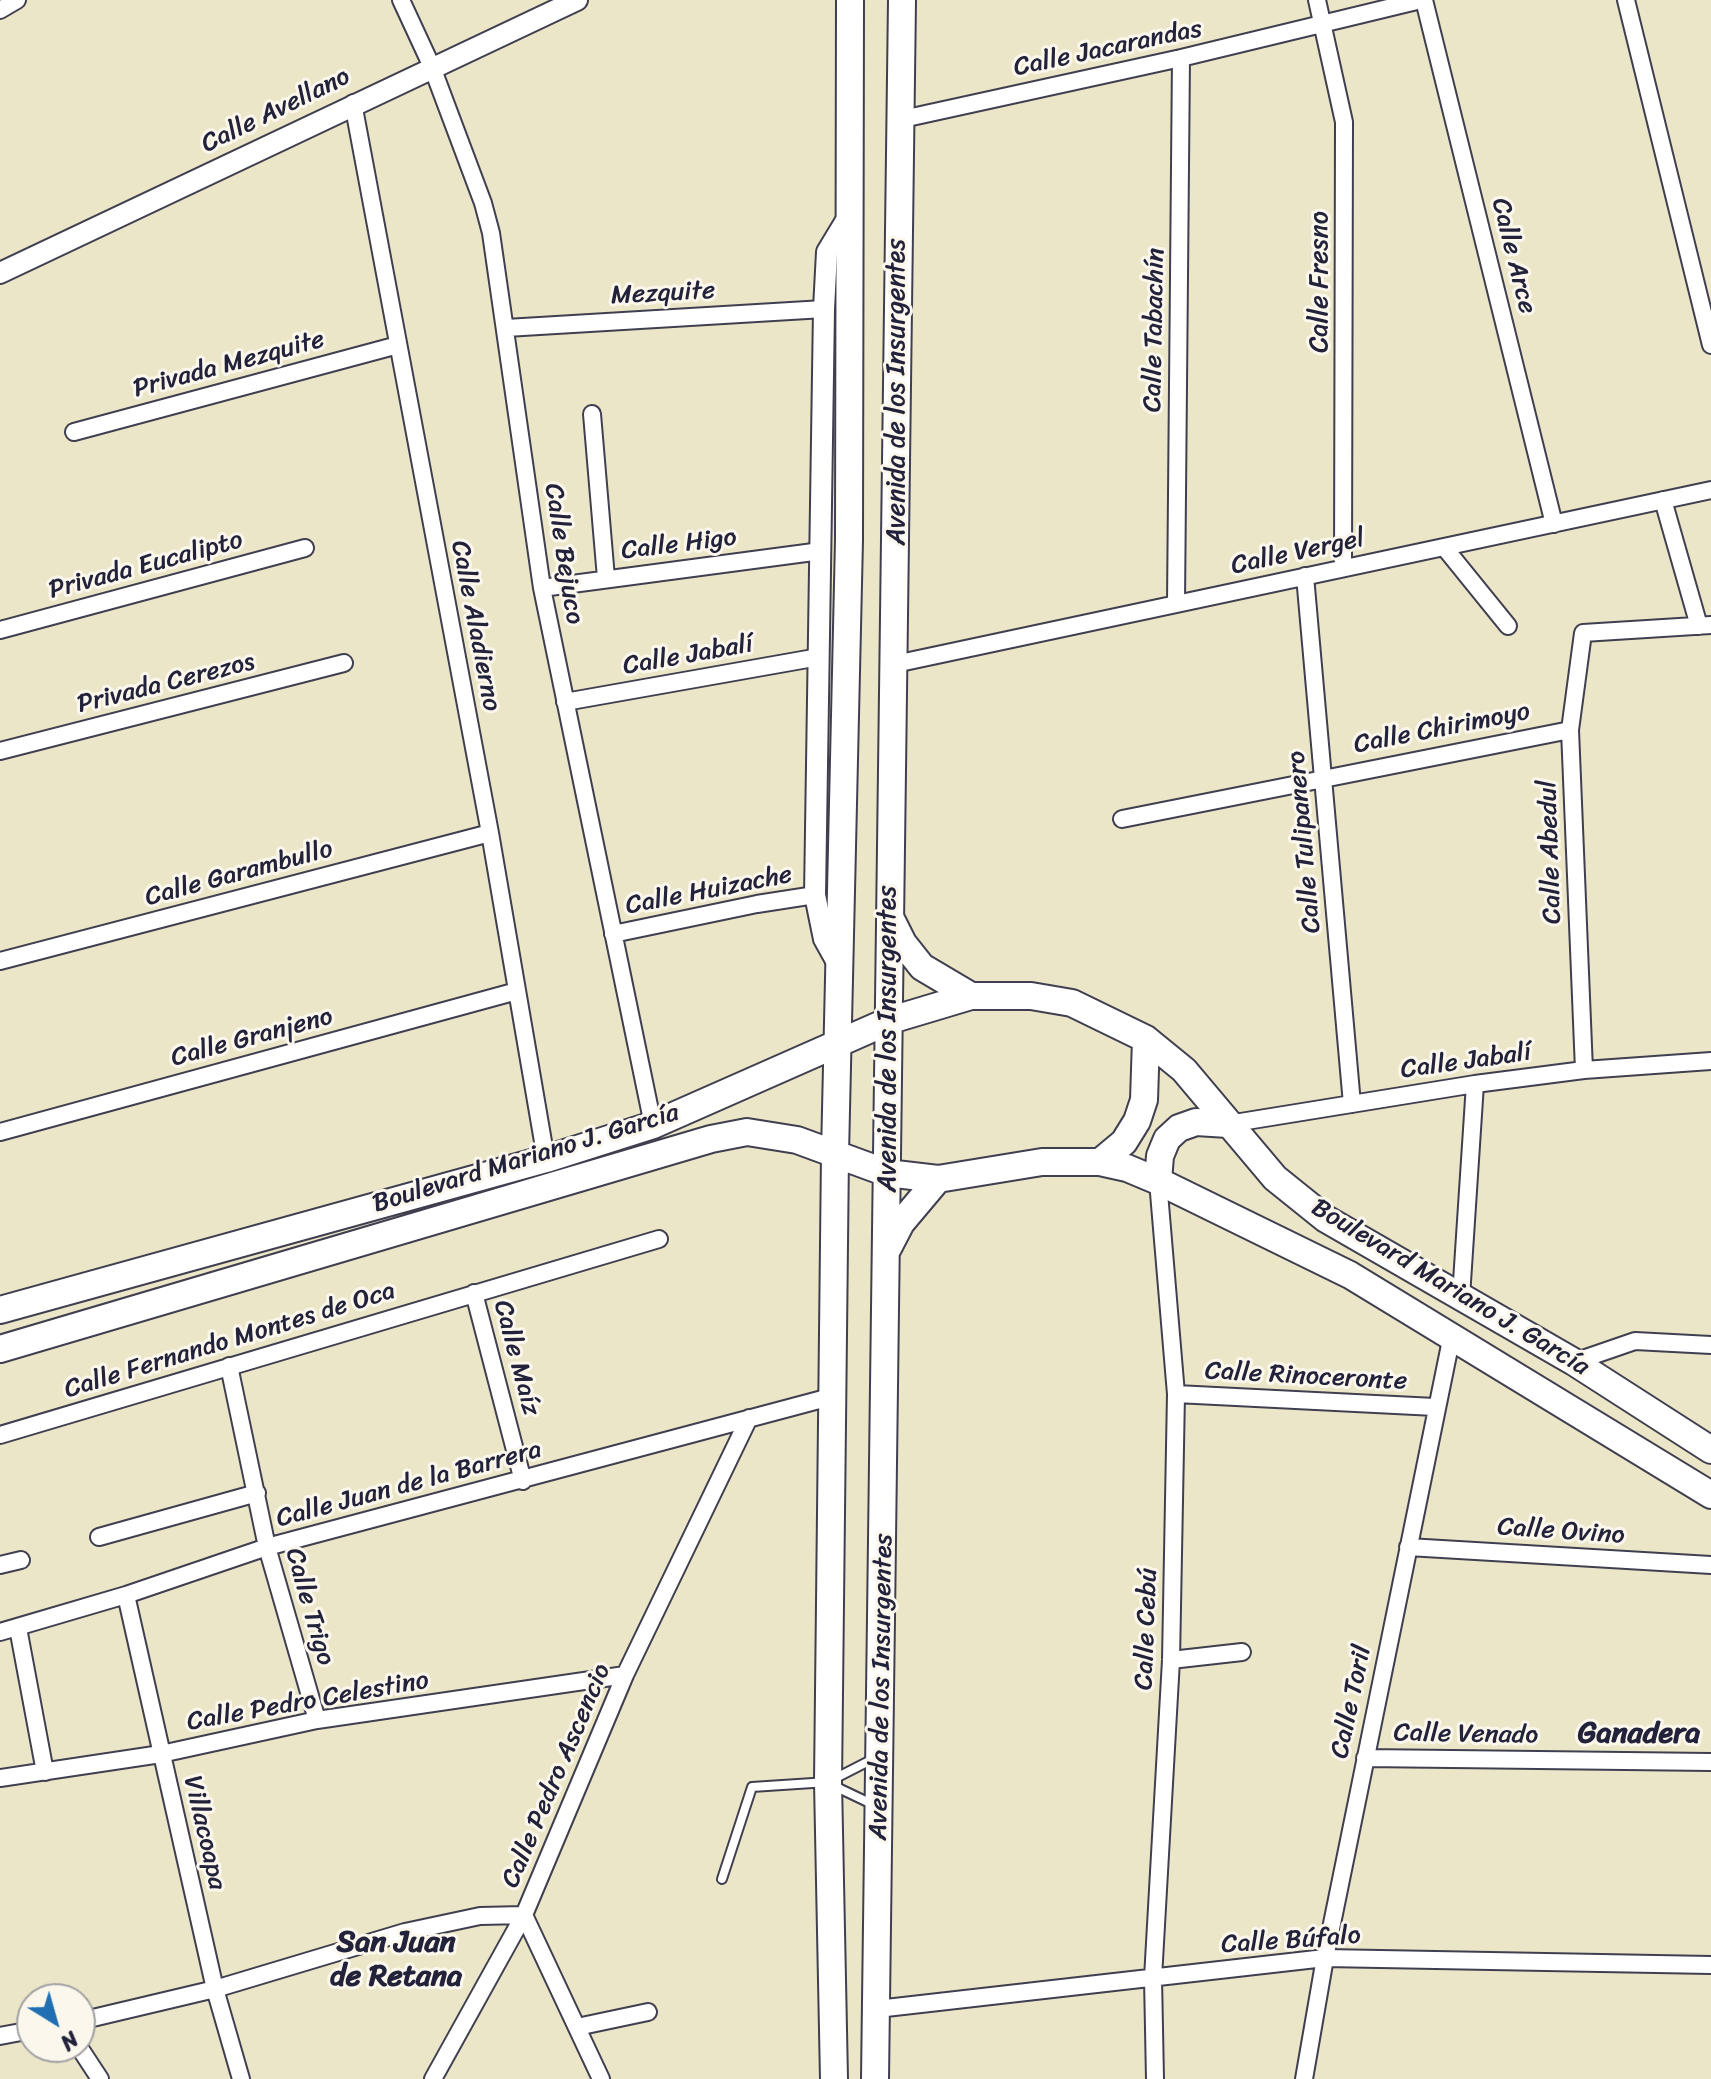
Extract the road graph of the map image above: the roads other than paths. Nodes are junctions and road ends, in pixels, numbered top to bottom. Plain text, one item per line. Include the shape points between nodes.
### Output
1 (17, 0) edge
2 (401, 0) edge
3 (577, 0) edge
4 (850, 0) edge
5 (902, 0) edge
6 (1317, 0) edge
7 (1423, 0) edge
8 (1626, 0) edge
9 (0, 10) edge
10 (1324, 25) junction
11 (1181, 58) junction
12 (432, 67) junction
13 (353, 103) junction
14 (898, 120) junction
15 (850, 214) junction
16 (0, 273) edge
17 (824, 309) junction
18 (506, 328) junction
19 (398, 345) junction
20 (1711, 345) edge
21 (592, 414) dead end
22 (74, 432) dead end
23 (1711, 490) edge
24 (1663, 500) junction
25 (1554, 524) junction
26 (1444, 547) junction
27 (305, 548) dead end
28 (821, 551) junction
29 (1343, 567) junction
30 (1305, 576) junction
31 (606, 578) junction
32 (542, 588) junction
33 (1176, 603) junction
34 (1508, 626) dead end
35 (1705, 626) edge
36 (0, 630) edge
37 (819, 657) junction
38 (344, 663) dead end
39 (895, 664) junction
40 (565, 702) junction
41 (1570, 730) junction
42 (0, 751) edge
43 (1324, 776) junction
44 (1122, 819) dead end
45 (490, 833) junction
46 (815, 895) junction
47 (888, 912) junction
48 (613, 934) junction
49 (0, 961) edge
50 (840, 967) junction
51 (517, 991) junction
52 (971, 996) junction
53 (891, 1020) junction
54 (1146, 1039) junction
55 (838, 1043) junction
56 (1711, 1061) edge
57 (1584, 1070) junction
58 (1475, 1084) junction
59 (1352, 1104) junction
60 (1228, 1124) junction
61 (653, 1125) junction
62 (0, 1132) edge
63 (835, 1154) junction
64 (546, 1159) junction
65 (1100, 1162) junction
66 (887, 1173) junction
67 (487, 1174) junction
68 (938, 1179) junction
69 (1158, 1181) junction
70 (495, 1203) junction
71 (659, 1239) dead end
72 (887, 1252) junction
73 (474, 1293) junction
74 (1461, 1297) junction
75 (0, 1310) edge
76 (1452, 1335) junction
77 (1711, 1345) edge
78 (0, 1349) edge
79 (1574, 1362) junction
80 (229, 1366) junction
81 (1176, 1394) junction
82 (834, 1396) junction
83 (1435, 1407) junction
84 (749, 1418) junction
85 (0, 1435) edge
86 (1711, 1450) edge
87 (523, 1481) junction
88 (257, 1493) junction
89 (1711, 1495) edge
90 (99, 1537) dead end
91 (267, 1547) junction
92 (1408, 1547) junction
93 (21, 1560) dead end
94 (0, 1565) edge
95 (1711, 1565) edge
96 (126, 1595) junction
97 (18, 1628) junction
98 (0, 1632) edge
99 (1242, 1652) dead end
100 (1171, 1660) junction
101 (625, 1675) junction
102 (317, 1720) junction
103 (161, 1754) junction
104 (881, 1755) junction
105 (1365, 1758) junction
106 (1711, 1762) edge
107 (45, 1772) junction
108 (0, 1778) edge
109 (828, 1782) junction
110 (880, 1807) junction
111 (722, 1879) dead end
112 (524, 1915) junction
113 (1325, 1958) junction
114 (1711, 1965) edge
115 (1153, 1978) junction
116 (215, 1989) junction
117 (877, 2009) junction
118 (648, 2012) dead end
119 (96, 2017) edge
120 (577, 2027) junction
121 (241, 2079) edge
122 (433, 2079) edge
123 (601, 2079) edge
124 (834, 2079) edge
125 (875, 2079) edge
126 (1155, 2079) edge
127 (1304, 2079) edge

1 - 9 street
2 - 12 street, Calle Bejuco
3 - 12 street, Calle Avellano
4 - 15 main road, Avenida de los Insurgentes
5 - 14 main road, Avenida de los Insurgentes
6 - 10 street, Calle Fresno
7 - 10 street, Calle Jacarandas
7 - 25 street, Calle Arce
8 - 20 street
10 - 11 street, Calle Jacarandas
10 - 29 street, Calle Fresno via 1344,122
11 - 14 street, Calle Jacarandas
11 - 33 street, Calle Tabachín
12 - 13 street, Calle Avellano
12 - 18 street, Calle Bejuco via 483,203
13 - 16 street, Calle Avellano
13 - 19 street, Calle Aladierno
14 - 39 main road, Avenida de los Insurgentes
15 - 17 street via 827,252
15 - 50 main road, Avenida de los Insurgentes
17 - 18 street, Mezquite
17 - 28 street
18 - 32 street, Calle Bejuco
19 - 22 street, Privada Mezquite
19 - 45 street, Calle Aladierno
21 - 31 street
23 - 24 street, Calle Vergel
24 - 25 street, Calle Vergel
24 - 35 street
25 - 26 street, Calle Vergel
26 - 29 street, Calle Vergel
26 - 34 street
27 - 36 street, Privada Eucalipto
28 - 31 street, Calle Higo
28 - 37 street
29 - 30 street, Calle Vergel
30 - 33 street, Calle Vergel
30 - 43 street, Calle Tulipanero
31 - 32 street, Calle Higo
32 - 40 street, Calle Bejuco
33 - 39 street, Calle Vergel
35 - 41 street, Calle Abedul via 1583,633
37 - 40 street, Calle Jabalí
37 - 46 street
38 - 42 street, Privada Cerezos
39 - 47 main road, Avenida de los Insurgentes
40 - 48 street, Calle Bejuco
41 - 43 street, Calle Chirimoyo
41 - 57 street, Calle Abedul
43 - 44 street, Calle Chirimoyo
43 - 59 street, Calle Tulipanero
45 - 49 street, Calle Garambullo
45 - 51 street, Calle Aladierno
46 - 48 street, Calle Huizache
46 - 50 street via 824,939
47 - 52 main road via 922,967
47 - 53 main road, Avenida de los Insurgentes
48 - 61 street, Calle Bejuco
50 - 55 main road, Avenida de los Insurgentes
51 - 62 street, Calle Granjeno
51 - 64 street, Calle Aladierno
52 - 53 main road, Boulevard Mariano J. García
52 - 54 main road, Boulevard Mariano J. García via 1031,996 1072,1003
53 - 55 main road, Boulevard Mariano J. García
53 - 66 main road, Avenida de los Insurgentes
54 - 60 main road, Boulevard Mariano J. García via 1184,1070
54 - 65 main road via 1144,1100 1137,1121 1124,1142
55 - 61 main road, Boulevard Mariano J. García
55 - 63 main road, Avenida de los Insurgentes
56 - 57 street, Calle Jabalí
57 - 58 street, Calle Jabalí
58 - 59 street, Calle Jabalí
58 - 74 street
59 - 60 street, Calle Jabalí
60 - 69 main road via 1196,1122 1179,1128 1160,1156
60 - 74 main road, Boulevard Mariano J. García via 1275,1178 1326,1219
61 - 64 main road, Boulevard Mariano J. García
63 - 66 main road, Boulevard Mariano J. García
63 - 70 main road, Boulevard Mariano J. García via 797,1140 747,1132
63 - 82 main road, Avenida de los Insurgentes
64 - 67 main road, Boulevard Mariano J. García
65 - 68 main road, Boulevard Mariano J. García via 1042,1162
65 - 69 main road, Boulevard Mariano J. García
66 - 68 main road, Boulevard Mariano J. García
66 - 72 main road, Avenida de los Insurgentes
67 - 70 main road
67 - 75 main road, Boulevard Mariano J. García
68 - 72 main road via 901,1223
69 - 76 main road, Boulevard Mariano J. García via 1350,1275
69 - 81 street, Calle Cebú
70 - 78 main road, Boulevard Mariano J. García
71 - 73 street, Calle Fernando Montes de Oca
72 - 104 main road, Avenida de los Insurgentes
73 - 80 street, Calle Fernando Montes de Oca
73 - 87 street, Calle Maíz
74 - 79 main road, Boulevard Mariano J. García
76 - 83 street, Calle Toril
76 - 89 main road, Boulevard Mariano J. García
77 - 79 street via 1635,1341
79 - 86 main road, Boulevard Mariano J. García
80 - 85 street, Calle Fernando Montes de Oca
80 - 88 street, Calle Trigo
81 - 83 street, Calle Rinoceronte
81 - 100 street, Calle Cebú
82 - 84 street, Calle Juan de la Barrera
82 - 109 main road, Avenida de los Insurgentes
83 - 92 street, Calle Toril
84 - 87 street, Calle Juan de la Barrera
84 - 101 street, Calle Pedro Ascencio
87 - 91 street, Calle Juan de la Barrera
88 - 90 street
88 - 91 street, Calle Trigo
91 - 96 street, Calle Juan de la Barrera
91 - 102 street, Calle Trigo
92 - 95 street, Calle Ovino
92 - 105 street, Calle Toril
93 - 94 street
96 - 97 street, Calle Juan de la Barrera
96 - 103 street, Villacoapa
97 - 98 street, Calle Juan de la Barrera
97 - 107 street
99 - 100 street
100 - 115 street, Calle Cebú
101 - 102 street, Calle Pedro Celestino
101 - 112 street, Calle Pedro Ascencio
102 - 103 street, Calle Pedro Celestino
103 - 107 street, Calle Pedro Celestino
103 - 116 street, Villacoapa
104 - 109 lane
104 - 110 main road, Avenida de los Insurgentes
105 - 106 street, Calle Venado
105 - 113 street, Calle Toril
107 - 108 street, Calle Pedro Celestino
109 - 110 lane
109 - 111 lane via 752,1787
109 - 124 main road, Avenida de los Insurgentes
110 - 117 main road, Avenida de los Insurgentes
112 - 116 street, Calle Pedro Ascencio via 480,1916 405,1932
112 - 120 street
112 - 122 street
113 - 114 street, Calle Búfalo
113 - 115 street, Calle Búfalo
113 - 127 street, Calle Toril
115 - 117 street, Calle Búfalo
115 - 126 street, Calle Cebú
116 - 119 street, Calle Pedro Ascencio
116 - 121 street, Villacoapa
117 - 125 main road, Avenida de los Insurgentes
118 - 120 street
120 - 123 street

